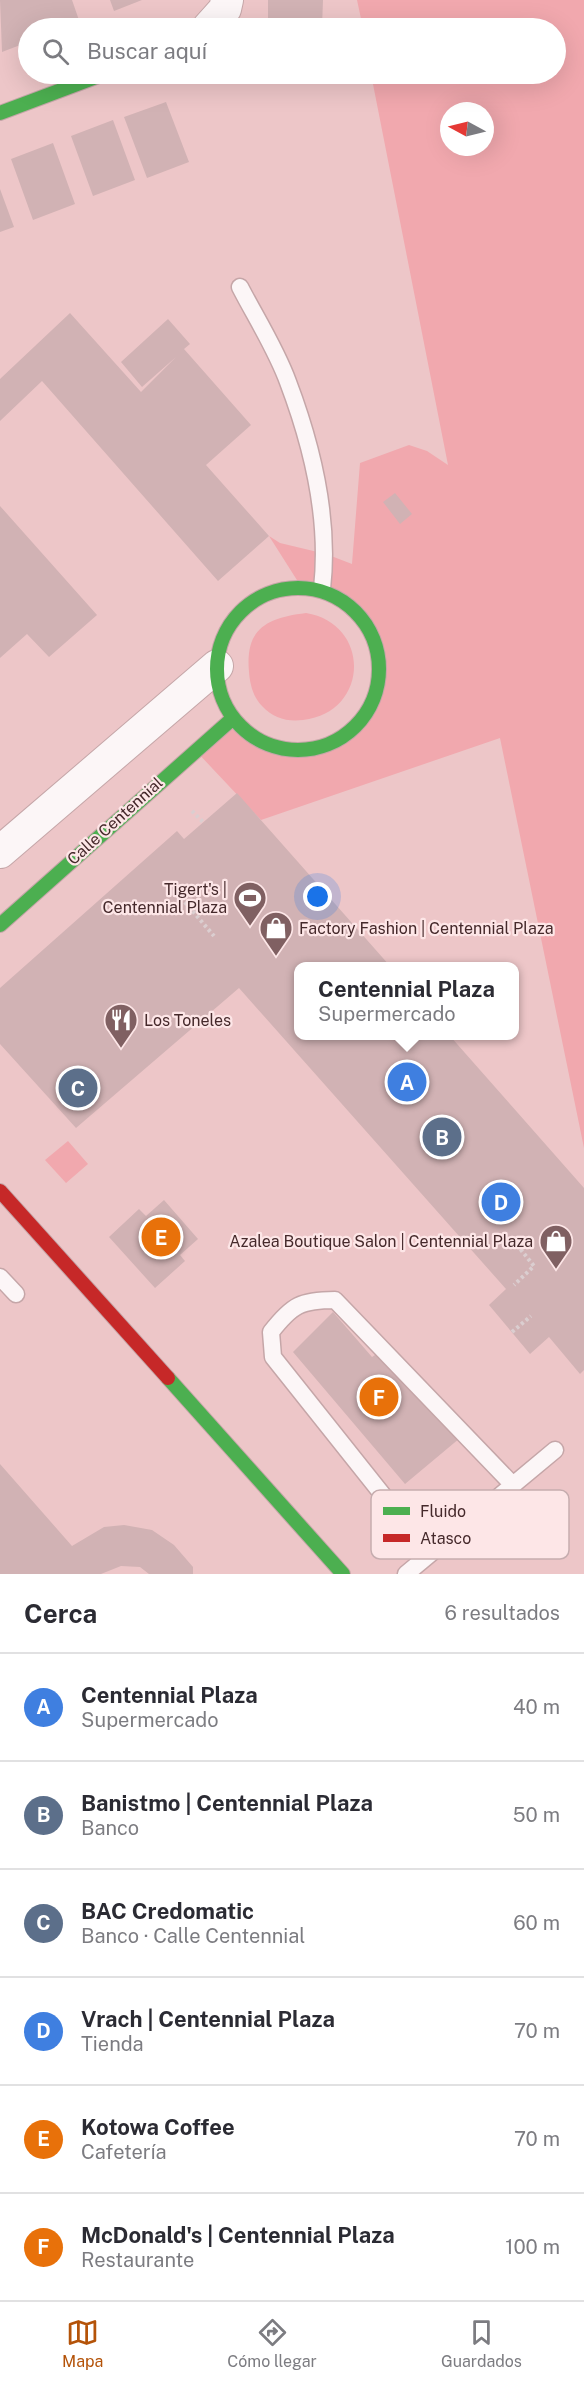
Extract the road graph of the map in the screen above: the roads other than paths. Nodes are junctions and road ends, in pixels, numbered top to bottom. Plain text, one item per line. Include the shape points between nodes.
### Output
1 (227, 0) edge
2 (217, 18) edge
3 (77, 84) edge
4 (0, 113) edge
5 (240, 287) dead end
6 (322, 589) junction
7 (217, 666) junction
8 (232, 718) junction
9 (0, 852) edge
10 (0, 924) edge
11 (0, 1191) edge
12 (0, 1276) edge
13 (16, 1294) dead end
14 (555, 1450) dead end
15 (512, 1484) junction
16 (379, 1490) edge
17 (505, 1490) edge
18 (422, 1559) edge
19 (343, 1574) edge
20 (406, 1574) edge

1 - 2 street
3 - 4 street
5 - 6 lane via 288,381 319,484 326,554
6 - 7 street via 302,588 255,599 235,617 221,642
6 - 8 street via 356,612 372,634 379,661 376,688 366,713 347,733 323,746 296,750 269,744 245,731
7 - 8 street via 218,685
7 - 9 street
8 - 10 street, Calle Centennial
11 - 19 street
12 - 13 lane
14 - 15 lane
15 - 16 lane via 335,1300 310,1300 288,1310 271,1332 273,1357
15 - 17 lane
18 - 20 lane

